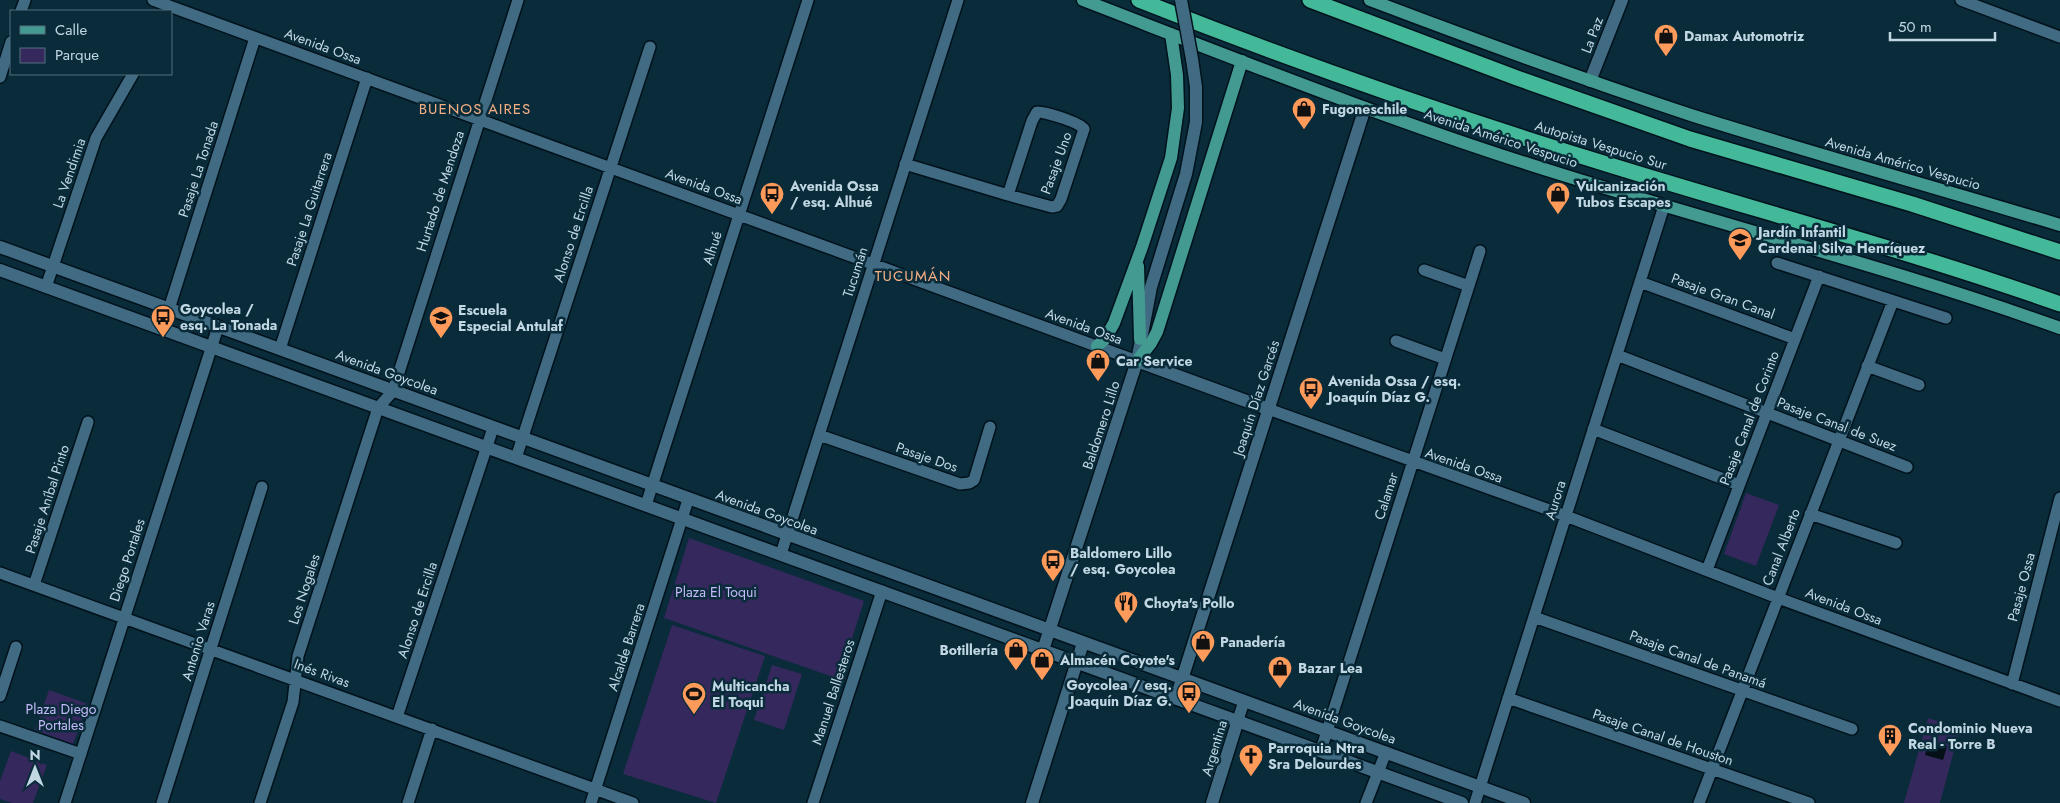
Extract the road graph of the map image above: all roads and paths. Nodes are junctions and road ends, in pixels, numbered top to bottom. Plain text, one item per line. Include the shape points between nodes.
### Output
1 (153, 0) edge
2 (518, 0) edge
3 (808, 0) edge
4 (958, 0) edge
5 (1083, 0) edge
6 (1139, 0) edge
7 (1181, 0) edge
8 (1310, 0) edge
9 (1370, 0) edge
10 (1622, 0) edge
11 (1961, 0) edge
12 (176, 7) edge
13 (1170, 34) junction
14 (2060, 37) edge
15 (255, 38) junction
16 (10, 45) edge
17 (650, 47) dead end
18 (1242, 61) junction
19 (132, 75) edge
20 (0, 77) edge
21 (367, 78) junction
22 (1590, 82) junction
23 (1365, 108) junction
24 (479, 120) junction
25 (905, 164) junction
26 (610, 168) junction
27 (1008, 195) junction
28 (1664, 206) junction
29 (739, 215) junction
30 (2060, 225) edge
31 (0, 247) edge
32 (1142, 247) junction
33 (1480, 251) dead end
34 (2060, 252) edge
35 (1776, 262) dead end
36 (873, 264) junction
37 (54, 267) junction
38 (0, 270) edge
39 (1424, 270) dead end
40 (1818, 276) junction
41 (1640, 282) junction
42 (1469, 286) junction
43 (46, 287) junction
44 (1893, 301) junction
45 (2060, 304) edge
46 (169, 309) junction
47 (1946, 318) dead end
48 (218, 327) junction
49 (2060, 328) edge
50 (1140, 339) junction
51 (1795, 339) junction
52 (1396, 341) dead end
53 (1097, 346) junction
54 (212, 347) junction
55 (280, 349) junction
56 (1617, 355) junction
57 (1445, 359) junction
58 (1137, 361) junction
59 (1867, 366) junction
60 (1919, 385) dead end
61 (393, 391) junction
62 (378, 408) junction
63 (1268, 409) junction
64 (1767, 413) junction
65 (88, 422) dead end
66 (990, 427) dead end
67 (493, 428) junction
68 (1593, 429) junction
69 (819, 436) junction
70 (522, 439) junction
71 (1838, 441) junction
72 (487, 447) junction
73 (516, 458) junction
74 (1412, 462) junction
75 (1907, 467) dead end
76 (1739, 485) junction
77 (652, 486) junction
78 (262, 487) dead end
79 (2060, 498) edge
80 (688, 500) junction
81 (646, 505) junction
82 (1810, 514) junction
83 (1566, 516) junction
84 (683, 518) junction
85 (787, 535) junction
86 (1896, 544) dead end
87 (781, 554) junction
88 (1707, 570) junction
89 (0, 573) edge
90 (34, 586) junction
91 (882, 591) junction
92 (1778, 598) junction
93 (1534, 617) junction
94 (125, 618) junction
95 (1050, 630) junction
96 (1083, 643) junction
97 (16, 647) dead end
98 (212, 650) junction
99 (1043, 650) junction
100 (1077, 662) junction
101 (1182, 679) junction
102 (296, 680) junction
103 (2012, 684) junction
104 (1742, 691) junction
105 (0, 696) edge
106 (1176, 698) junction
107 (1508, 698) junction
108 (1244, 701) junction
109 (2060, 701) edge
110 (397, 717) junction
111 (1238, 720) junction
112 (0, 726) edge
113 (432, 729) junction
114 (1852, 730) dead end
115 (1327, 731) junction
116 (1321, 750) junction
117 (1386, 752) junction
118 (81, 754) junction
119 (1712, 769) junction
120 (1377, 772) junction
121 (1480, 787) junction
122 (596, 789) junction
123 (65, 803) edge
124 (162, 803) edge
125 (260, 803) edge
126 (408, 803) edge
127 (591, 803) edge
128 (633, 803) edge
129 (813, 803) edge
130 (1032, 803) edge
131 (1212, 803) edge
132 (1366, 803) edge
133 (1462, 803) edge
134 (1475, 803) edge
135 (1524, 803) edge
136 (1699, 803) edge
137 (1809, 803) edge

1 - 12 street, Avenida Ossa
2 - 24 street, Hurtado de Mendoza
3 - 29 street, Alhué
4 - 25 street, Tucumán
5 - 13 main road, Avenida Américo Vespucio
6 - 45 highway, Autopista Vespucio Sur via 1459,118
7 - 50 street, Baldomero Lillo, bridge via 1196,98 1193,144 1151,287
8 - 34 highway via 1534,85 1690,139 1912,204
9 - 22 main road, Avenida Américo Vespucio
10 - 22 street, La Paz
11 - 14 street
12 - 15 street, Avenida Ossa
13 - 18 main road, Avenida Américo Vespucio
13 - 32 main road via 1178,92 1177,125 1171,158
15 - 21 street, Avenida Ossa
15 - 46 street, Pasaje La Tonada
16 - 20 street
17 - 26 street, Alonso de Ercilla
18 - 23 main road, Avenida Américo Vespucio
18 - 58 main road via 1157,332
19 - 37 street, La Vendimia via 96,138
21 - 24 street, Avenida Ossa
21 - 55 street, Pasaje La Guitarrera
22 - 30 main road, Avenida Américo Vespucio
23 - 28 main road, Avenida Américo Vespucio via 1530,165
23 - 63 street, Joaquín Díaz Garcés
24 - 26 street, Avenida Ossa
24 - 61 street, Hurtado de Mendoza
25 - 27 street, Pasaje Uno
25 - 36 street, Tucumán
26 - 29 street, Avenida Ossa
26 - 70 street, Alonso de Ercilla
27 - 27 street, Pasaje Uno via 1048,207 1057,206 1083,127 1043,112 1035,114
28 - 41 street, Aurora
28 - 49 main road, Avenida Américo Vespucio via 1904,276
29 - 36 street, Avenida Ossa
29 - 77 street, Alhué
31 - 37 street, Avenida Goycolea
32 - 50 main road via 1138,271
32 - 53 main road via 1114,323
33 - 42 street, Calamar
35 - 40 street
36 - 53 street, Avenida Ossa
36 - 69 street, Tucumán
37 - 43 street, La Vendimia
37 - 46 street, Avenida Goycolea
38 - 43 street
39 - 42 street
40 - 44 street
40 - 51 street, Pasaje Canal de Corinto
41 - 51 street, Pasaje Gran Canal
41 - 56 street, Aurora
42 - 57 street, Calamar
43 - 54 street
44 - 47 street
44 - 59 street, Canal Alberto
46 - 48 street, Avenida Goycolea
48 - 54 street, Diego Portales
48 - 55 street, Avenida Goycolea
50 - 58 street, Baldomero Lillo
51 - 64 street, Pasaje Canal de Corinto
52 - 57 street
53 - 58 street, Avenida Ossa
54 - 62 street
54 - 94 street, Diego Portales
55 - 61 street, Avenida Goycolea
56 - 64 street, Pasaje Canal de Suez
56 - 68 street, Aurora
57 - 74 street, Calamar
58 - 63 street, Avenida Ossa
58 - 95 street, Baldomero Lillo
59 - 60 street
59 - 71 street, Canal Alberto
61 - 62 street, Los Nogales
61 - 67 street, Avenida Goycolea
62 - 72 street
62 - 102 street, Los Nogales via 298,656
63 - 74 street, Avenida Ossa
63 - 101 street, Joaquín Díaz Garcés
64 - 71 street, Pasaje Canal de Suez
64 - 76 street, Pasaje Canal de Corinto
65 - 90 street, Pasaje Aníbal Pinto
66 - 69 street, Pasaje Dos via 974,480 960,484
67 - 70 street, Avenida Goycolea
67 - 72 street, Alonso de Ercilla
68 - 76 street
68 - 83 street, Aurora
69 - 85 street, Tucumán
70 - 73 street, Alonso de Ercilla
70 - 77 street, Avenida Goycolea
71 - 75 street, Pasaje Canal de Suez
71 - 82 street, Canal Alberto
72 - 73 street
72 - 110 street, Alonso de Ercilla
73 - 81 street
74 - 83 street, Avenida Ossa
74 - 115 street, Calamar
76 - 88 street, Pasaje Canal de Corinto
77 - 80 street, Avenida Goycolea
77 - 81 street, Alhué
78 - 98 street, Antonio Varas
79 - 103 street, Pasaje Ossa
80 - 84 street, Alcalde Barrera
80 - 85 street, Avenida Goycolea
81 - 84 street
82 - 86 street
82 - 92 street, Canal Alberto
83 - 88 street, Avenida Ossa
83 - 93 street, Aurora
84 - 87 street
84 - 122 street, Alcalde Barrera
85 - 87 street, Tucumán
85 - 95 street, Avenida Goycolea
87 - 91 street
88 - 92 street, Avenida Ossa
89 - 90 street, Inés Rivas
90 - 94 street, Inés Rivas
91 - 99 street
91 - 129 street, Manuel Ballesteros
92 - 103 street, Avenida Ossa
92 - 104 street, Canal Alberto
93 - 104 street, Pasaje Canal de Panamá
93 - 107 street, Aurora
94 - 98 street, Inés Rivas
94 - 118 street, Diego Portales
95 - 96 street, Avenida Goycolea
95 - 99 street, Baldomero Lillo
96 - 100 street
96 - 101 street, Avenida Goycolea
97 - 105 street
98 - 102 street, Inés Rivas
98 - 124 street, Antonio Varas
99 - 100 street
100 - 106 street
100 - 130 street
101 - 106 street, Joaquín Díaz Garcés
101 - 108 street, Avenida Goycolea
102 - 110 street, Inés Rivas
102 - 125 street, Los Nogales via 293,702
103 - 109 street, Avenida Ossa
104 - 114 street, Pasaje Canal de Panamá
104 - 119 street, Canal Alberto
106 - 111 street
107 - 119 street, Pasaje Canal de Houston
107 - 121 street, Aurora
108 - 111 street, Argentina
108 - 115 street, Avenida Goycolea
110 - 113 street, Inés Rivas
111 - 116 street
111 - 131 street, Argentina
112 - 118 street
113 - 122 street, Inés Rivas
113 - 126 street
115 - 116 street, Calamar
115 - 117 street, Avenida Goycolea
116 - 120 street
117 - 120 street
117 - 121 street, Avenida Goycolea
118 - 123 street, Diego Portales
119 - 136 street, Canal Alberto
119 - 137 street, Pasaje Canal de Houston
120 - 132 street
120 - 133 street
121 - 134 street, Aurora
121 - 135 street, Avenida Goycolea
122 - 127 street, Alcalde Barrera
122 - 128 street, Inés Rivas

